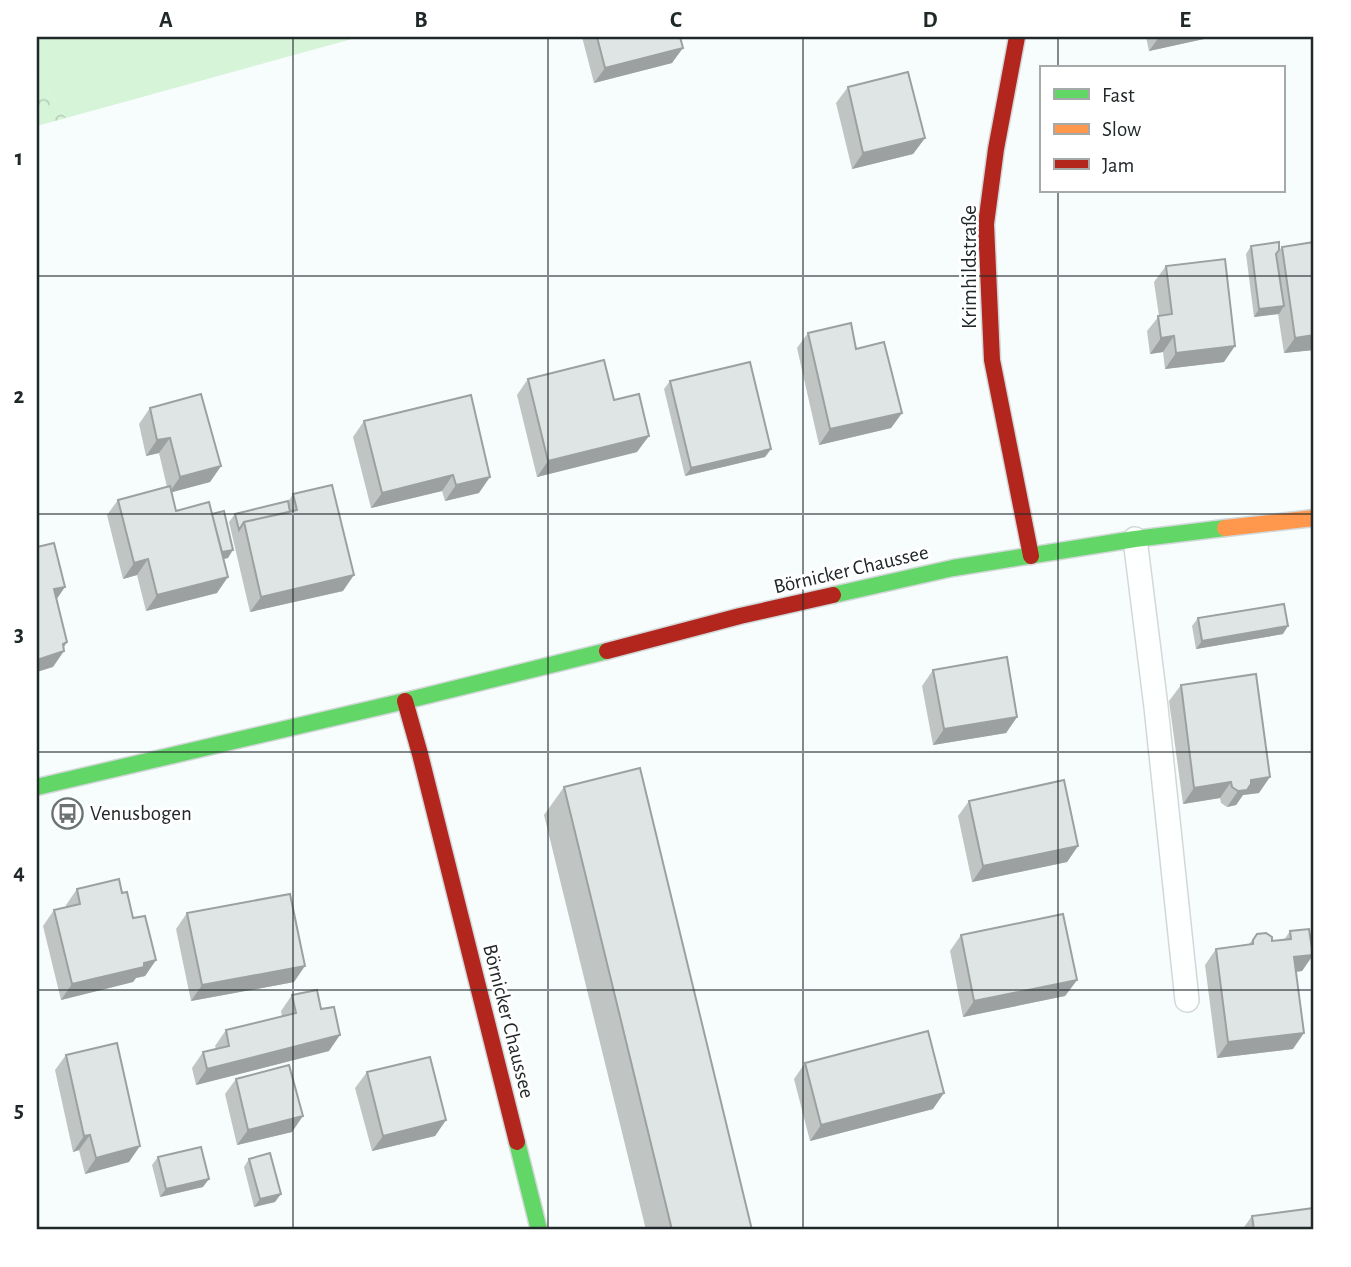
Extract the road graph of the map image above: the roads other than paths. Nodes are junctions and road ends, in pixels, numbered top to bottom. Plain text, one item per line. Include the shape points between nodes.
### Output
1 (1017, 37) edge
2 (1314, 518) edge
3 (1136, 540) junction
4 (1031, 556) junction
5 (405, 701) junction
6 (37, 787) edge
7 (1187, 1000) dead end
8 (539, 1230) edge

1 - 4 main road, Krimhildstraße via 986,224 992,360
2 - 3 main road, Börnicker Chaussee
3 - 4 main road, Börnicker Chaussee
3 - 7 lane
4 - 5 main road, Börnicker Chaussee via 953,568 740,615
5 - 6 main road, Börnicker Chaussee
5 - 8 main road, Börnicker Chaussee

